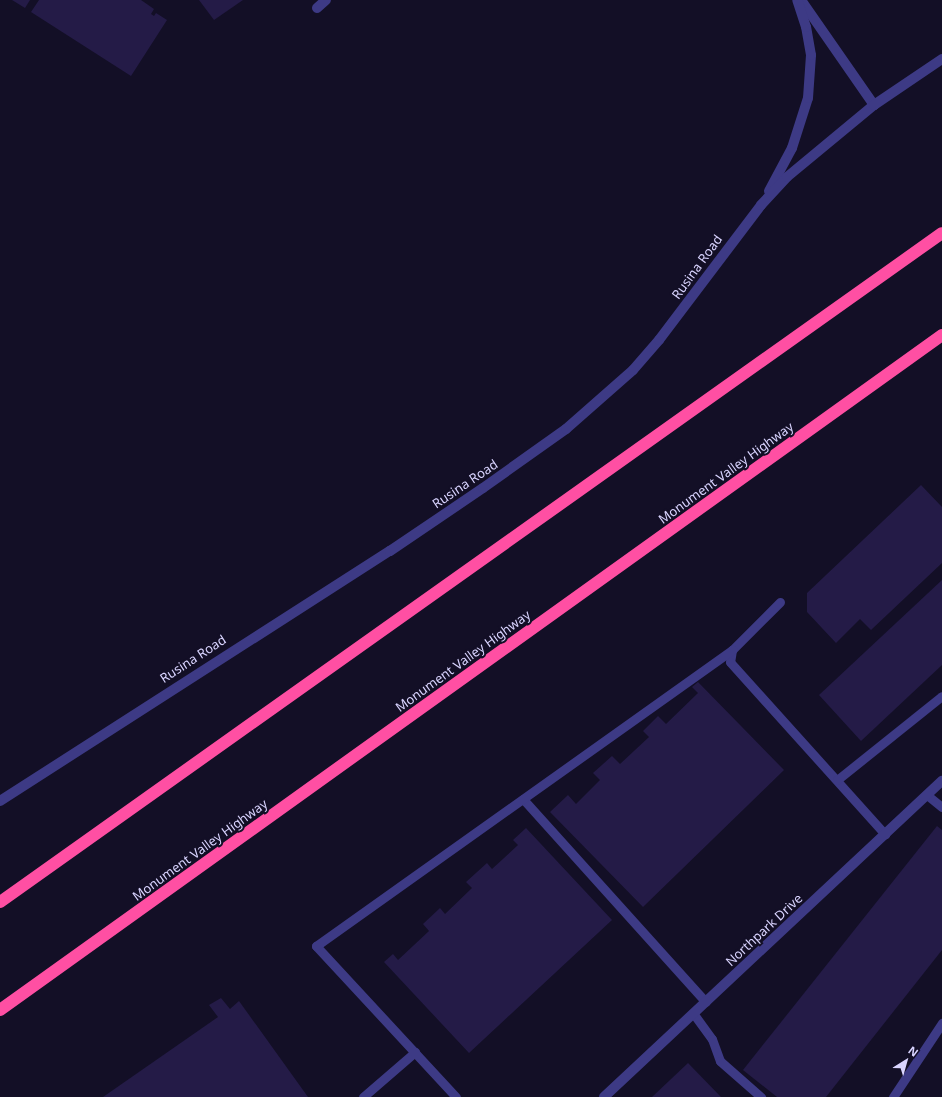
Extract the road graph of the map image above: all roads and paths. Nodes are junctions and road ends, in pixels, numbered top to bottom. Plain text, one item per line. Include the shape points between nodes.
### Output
1 (326, 0) edge
2 (797, 0) edge
3 (801, 0) edge
4 (317, 8) dead end
5 (942, 59) edge
6 (874, 105) junction
7 (761, 205) junction
8 (942, 233) edge
9 (942, 335) edge
10 (780, 602) dead end
11 (732, 650) junction
12 (942, 696) edge
13 (837, 780) junction
14 (942, 781) edge
15 (927, 795) junction
16 (523, 799) junction
17 (0, 801) edge
18 (942, 807) edge
19 (885, 834) junction
20 (0, 902) edge
21 (706, 1002) junction
22 (0, 1010) edge
23 (693, 1013) junction
24 (942, 1023) edge
25 (414, 1052) junction
26 (363, 1097) edge
27 (456, 1097) edge
28 (604, 1097) edge
29 (761, 1097) edge
30 (893, 1097) edge

1 - 4 street
2 - 7 street via 811,54 808,98 792,148
3 - 6 street
5 - 6 street, Rusina Road
6 - 7 street, Rusina Road via 812,156
7 - 17 street, Rusina Road via 659,340 632,370 566,429 396,547
8 - 20 highway
9 - 22 highway, Monument Valley Highway
10 - 11 lane
11 - 13 lane via 730,662
11 - 16 lane
12 - 13 lane
13 - 19 lane
14 - 15 street, Northpark Drive
15 - 18 lane
15 - 19 street, Northpark Drive
16 - 21 lane
16 - 25 lane via 316,946
19 - 21 street, Northpark Drive
21 - 23 street, Northpark Drive
23 - 28 street, Northpark Drive
23 - 29 lane via 712,1038 720,1061
24 - 30 lane
25 - 26 lane
25 - 27 lane

